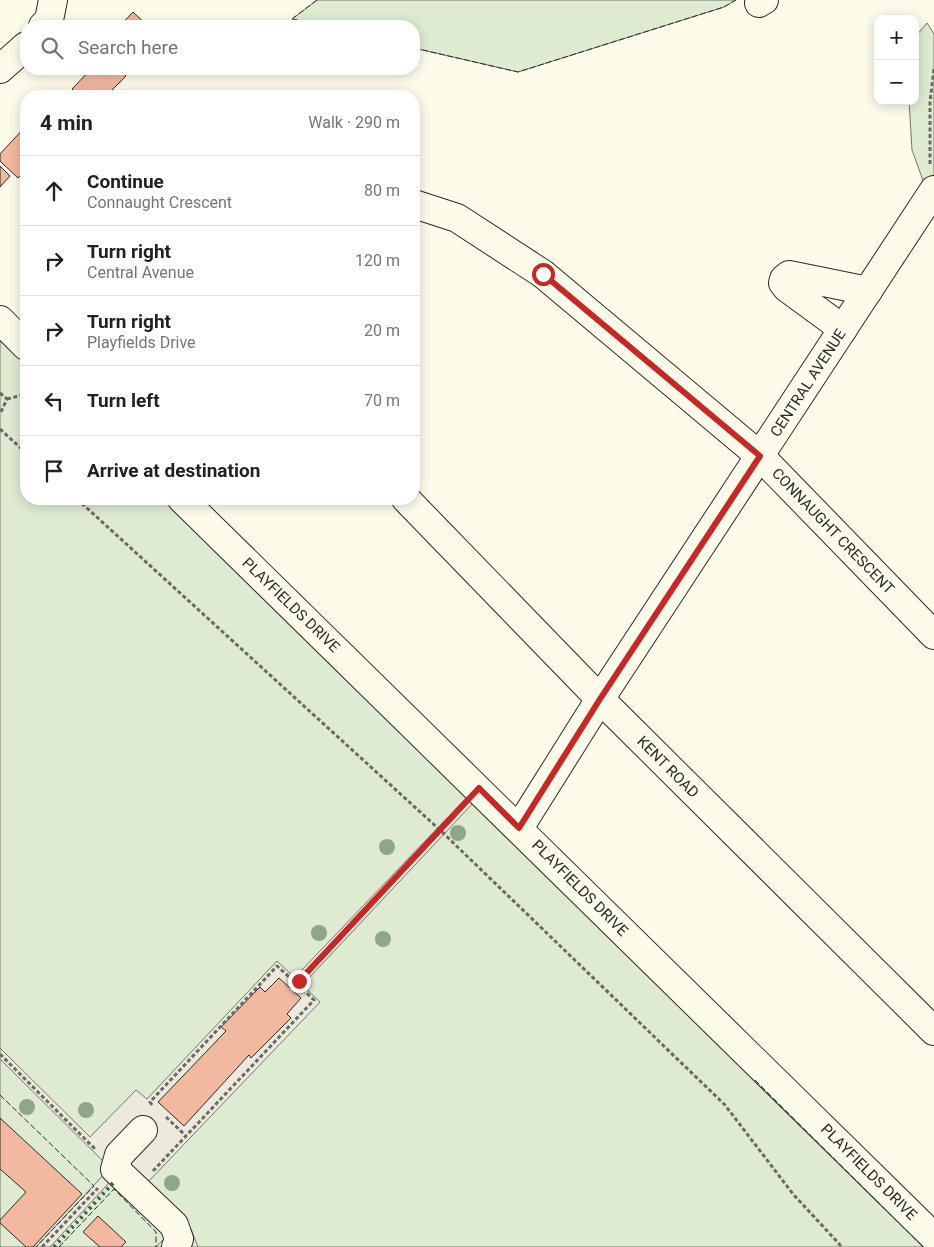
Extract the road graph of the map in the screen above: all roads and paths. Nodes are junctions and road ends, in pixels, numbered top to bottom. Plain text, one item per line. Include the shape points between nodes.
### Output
1 (53, 0) edge
2 (49, 20) edge
3 (20, 51) edge
4 (934, 68) edge
5 (0, 69) edge
6 (932, 182) edge
7 (420, 206) edge
8 (868, 291) junction
9 (0, 320) edge
10 (843, 329) junction
11 (20, 340) edge
12 (0, 393) edge
13 (20, 396) edge
14 (7, 399) junction
15 (0, 414) edge
16 (0, 429) edge
17 (20, 447) edge
18 (760, 456) junction
19 (84, 505) edge
20 (188, 505) edge
21 (412, 505) edge
22 (934, 635) edge
23 (600, 699) junction
24 (479, 788) junction
25 (519, 828) junction
26 (441, 831) junction
27 (297, 984) junction
28 (934, 1030) edge
29 (0, 1054) edge
30 (155, 1118) junction
31 (186, 1135) junction
32 (115, 1169) junction
33 (137, 1190) junction
34 (934, 1237) edge
35 (42, 1247) edge
36 (176, 1247) edge
37 (842, 1247) edge

1 - 2 street
3 - 5 street
4 - 6 path via 930,102
6 - 8 street, CENTRAL AVENUE
7 - 18 street, CONNAUGHT CRESCENT via 457,218 543,274
8 - 10 street, CENTRAL AVENUE
8 - 10 street via 789,275 784,279 787,288
9 - 11 street
10 - 18 street, CENTRAL AVENUE
12 - 14 path
13 - 14 path
14 - 15 path
16 - 17 path
18 - 22 street, CONNAUGHT CRESCENT
18 - 23 street, CENTRAL AVENUE
19 - 26 path
20 - 24 street, PLAYFIELDS DRIVE
21 - 23 street, KENT ROAD
23 - 25 street, CENTRAL AVENUE
23 - 28 street, KENT ROAD
24 - 25 street, PLAYFIELDS DRIVE
24 - 26 path
25 - 34 street, PLAYFIELDS DRIVE
26 - 27 path
26 - 37 path via 725,1105 793,1194
27 - 30 path via 277,966 150,1102
27 - 31 path via 314,1000
29 - 32 path
30 - 31 path
30 - 32 street via 120,1155
31 - 33 path
32 - 33 street
32 - 35 path
33 - 36 street via 174,1225 179,1239

